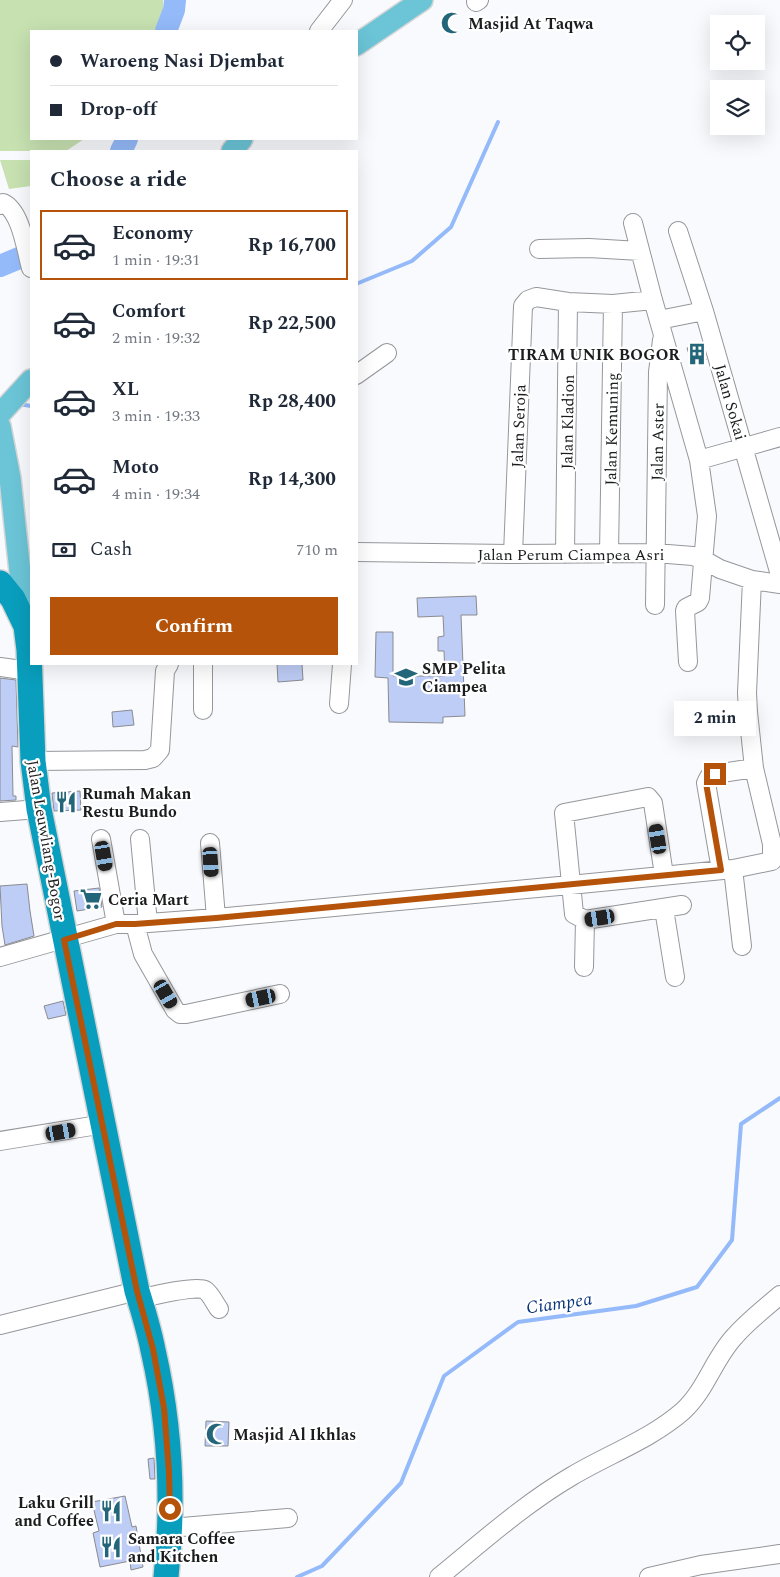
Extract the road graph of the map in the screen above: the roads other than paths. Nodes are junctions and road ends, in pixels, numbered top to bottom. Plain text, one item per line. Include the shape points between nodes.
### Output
1 (343, 0) edge
2 (422, 0) edge
3 (320, 30) edge
4 (358, 44) edge
5 (241, 140) edge
6 (233, 150) edge
7 (0, 205) edge
8 (633, 223) dead end
9 (678, 231) dead end
10 (539, 249) dead end
11 (640, 252) junction
12 (30, 265) edge
13 (653, 300) junction
14 (568, 302) junction
15 (613, 304) junction
16 (704, 311) junction
17 (661, 326) junction
18 (387, 353) dead end
19 (358, 375) edge
20 (25, 388) edge
21 (0, 414) edge
22 (0, 426) edge
23 (780, 436) edge
24 (744, 447) junction
25 (699, 460) junction
26 (565, 548) junction
27 (358, 552) edge
28 (655, 553) junction
29 (513, 554) junction
30 (609, 554) junction
31 (704, 560) junction
32 (26, 565) edge
33 (780, 575) edge
34 (752, 580) junction
35 (0, 583) edge
36 (780, 584) edge
37 (655, 605) dead end
38 (26, 626) junction
39 (688, 662) dead end
40 (169, 665) edge
41 (203, 665) edge
42 (342, 665) edge
43 (0, 666) edge
44 (30, 671) junction
45 (339, 704) dead end
46 (203, 710) dead end
47 (33, 761) junction
48 (754, 768) junction
49 (39, 808) junction
50 (0, 812) edge
51 (140, 838) dead end
52 (101, 839) dead end
53 (210, 843) dead end
54 (776, 860) edge
55 (727, 869) junction
56 (664, 874) junction
57 (570, 885) junction
58 (682, 905) dead end
59 (664, 908) junction
60 (216, 918) junction
61 (585, 920) junction
62 (116, 924) junction
63 (142, 924) junction
64 (64, 940) junction
65 (742, 946) dead end
66 (0, 957) edge
67 (584, 967) dead end
68 (675, 977) dead end
69 (280, 994) dead end
70 (104, 1124) junction
71 (0, 1141) edge
72 (138, 1295) junction
73 (780, 1295) edge
74 (219, 1309) dead end
75 (0, 1325) edge
76 (288, 1518) dead end
77 (170, 1528) junction
78 (780, 1554) edge
79 (701, 1571) edge
80 (166, 1576) edge
81 (659, 1576) edge
82 (439, 1577) edge

1 - 3 street
2 - 4 main road
5 - 6 main road
7 - 12 street via 3,203 14,211
8 - 11 street
9 - 16 street, Jalan Sokai
10 - 11 street
11 - 13 street
13 - 15 street
13 - 17 street
14 - 15 street
14 - 26 street, Jalan Kladion
14 - 29 street, Jalan Seroja via 536,297 523,306
15 - 30 street, Jalan Kemuning
16 - 17 street
16 - 24 street, Jalan Sokai
17 - 25 street
17 - 28 street, Jalan Aster
18 - 19 street
20 - 21 main road
22 - 32 main road
23 - 24 street
24 - 25 street
24 - 33 street, Jalan Sokai
25 - 31 street via 707,516
26 - 29 street, Jalan Perum Ciampea Asri
26 - 30 street, Jalan Perum Ciampea Asri
27 - 29 street, Jalan Perum Ciampea Asri
28 - 30 street, Jalan Perum Ciampea Asri
28 - 31 street, Jalan Perum Ciampea Asri
28 - 37 street, Jalan Aster
31 - 34 street, Jalan Perum Ciampea Asri via 720,570
31 - 39 street via 699,601 685,611
32 - 38 main road
34 - 36 street, Jalan Perum Ciampea Asri
34 - 48 street via 747,693
35 - 38 highway, Jalan Leuwliang-Bogor via 13,599
38 - 44 highway, Jalan Leuwliang-Bogor
40 - 47 street via 165,671 160,750 153,758
41 - 46 street
42 - 45 street
43 - 44 street
44 - 47 highway, Jalan Leuwliang-Bogor
47 - 49 highway, Jalan Leuwliang-Bogor
48 - 54 street
48 - 55 street via 715,774 706,783
49 - 50 street
49 - 64 highway, Jalan Leuwliang-Bogor
51 - 63 street
52 - 62 street
53 - 60 street
54 - 55 street
55 - 56 street
55 - 65 street
56 - 57 street
56 - 57 street via 653,803 648,797 564,814
57 - 60 street
57 - 61 street via 574,914
58 - 59 street
59 - 61 street
59 - 68 street
60 - 63 street
61 - 67 street
62 - 63 street
62 - 64 street
63 - 69 street via 140,945 147,962 180,1014
64 - 66 street
64 - 70 highway, Jalan Leuwliang-Bogor
70 - 71 street
70 - 72 highway, Jalan Leuwliang-Bogor
72 - 74 street via 200,1288
72 - 75 street
72 - 77 highway, Jalan Leuwliang-Bogor via 153,1349 164,1408
73 - 82 street via 734,1336 701,1390 684,1410 657,1430 571,1476 516,1514
76 - 77 street
77 - 80 highway, Jalan Leuwliang-Bogor
78 - 79 street
79 - 81 street

